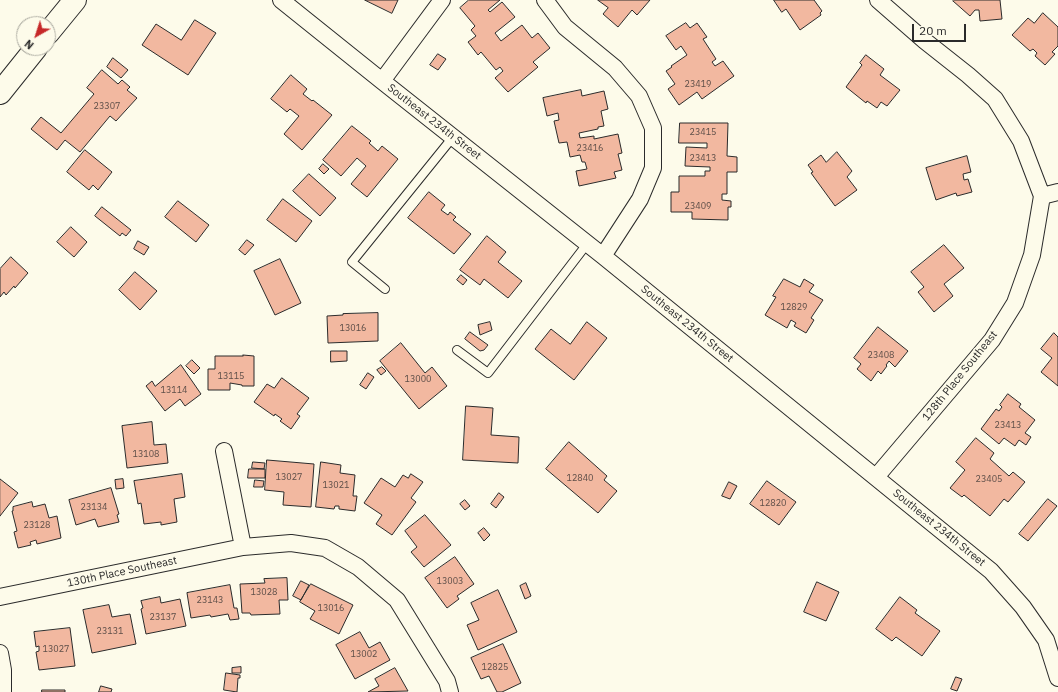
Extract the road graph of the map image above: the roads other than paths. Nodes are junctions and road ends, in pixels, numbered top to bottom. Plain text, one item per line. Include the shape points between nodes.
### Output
1 (75, 0) edge
2 (282, 0) edge
3 (442, 0) edge
4 (545, 0) edge
5 (878, 0) edge
6 (56, 23) edge
7 (30, 56) edge
8 (382, 81) junction
9 (0, 93) edge
10 (453, 138) junction
11 (1058, 192) edge
12 (1042, 196) junction
13 (587, 244) junction
14 (603, 256) junction
15 (386, 290) dead end
16 (458, 350) dead end
17 (224, 450) dead end
18 (876, 477) junction
19 (243, 547) junction
20 (0, 597) edge
21 (0, 653) edge
22 (1058, 678) edge
23 (3, 692) edge
24 (450, 692) edge

1 - 6 main road
2 - 8 street, Southeast 234th Street
3 - 8 street
4 - 14 street via 565,27 615,68 639,96 653,128 653,168 640,199
5 - 12 street via 995,99 1021,141
7 - 9 main road
8 - 10 street, Southeast 234th Street
10 - 13 street, Southeast 234th Street
10 - 15 lane via 352,262
11 - 12 street
12 - 18 street, 128th Place Southeast via 1032,255 1015,303 992,340
13 - 14 street, Southeast 234th Street
13 - 16 lane via 488,373
14 - 18 street, Southeast 234th Street
17 - 19 street
18 - 22 street, Southeast 234th Street via 991,571 1046,640
19 - 20 street, 130th Place Southeast
19 - 24 street, 130th Place Southeast via 291,543 325,548 358,566 397,600 447,681
21 - 23 street

